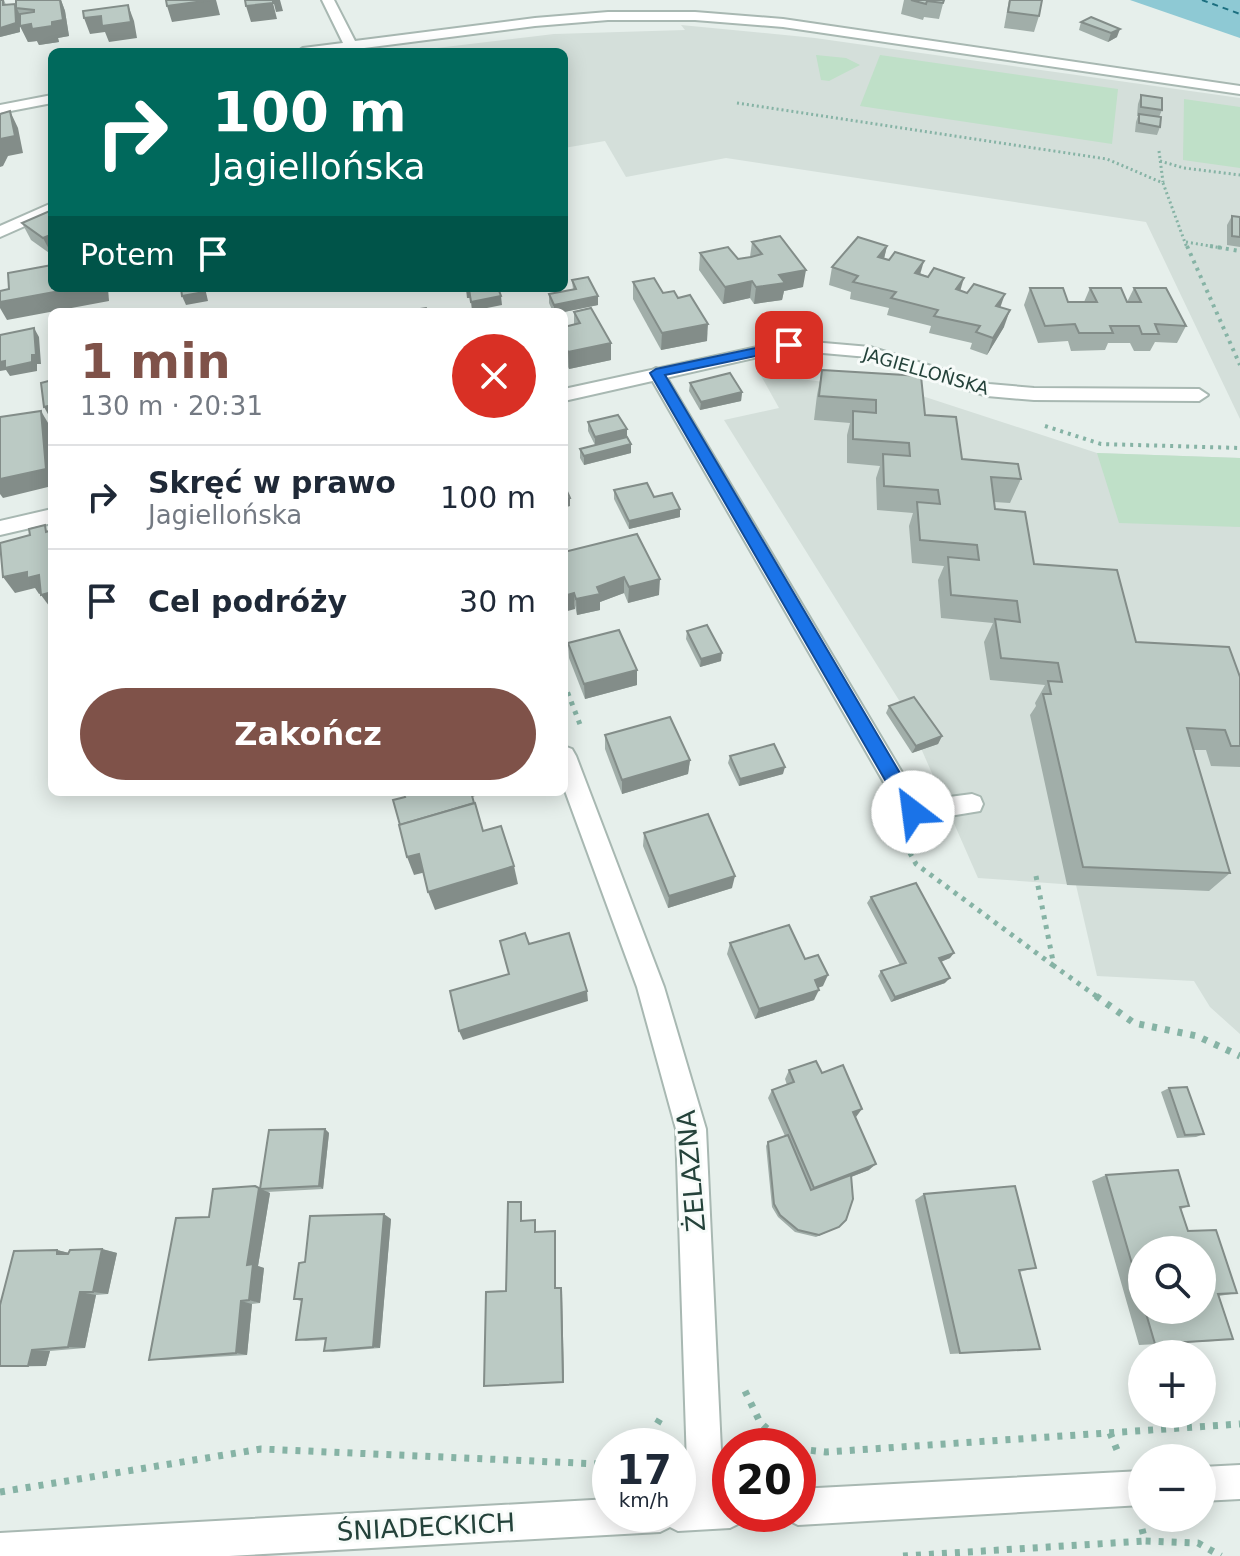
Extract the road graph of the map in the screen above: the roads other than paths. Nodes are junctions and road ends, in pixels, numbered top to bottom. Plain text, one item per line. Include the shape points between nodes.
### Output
1 (328, 0) edge
2 (350, 45) junction
3 (330, 48) edge
4 (1240, 90) edge
5 (48, 100) edge
6 (0, 109) edge
7 (48, 210) edge
8 (0, 232) edge
9 (656, 373) junction
10 (568, 394) edge
11 (1199, 395) dead end
12 (48, 517) edge
13 (0, 528) edge
14 (568, 767) edge
15 (972, 804) dead end
16 (1240, 1482) edge
17 (1216, 1483) edge
18 (1128, 1489) edge
19 (816, 1506) edge
20 (705, 1512) edge
21 (592, 1518) edge
22 (0, 1551) edge

1 - 2 street
2 - 3 street
2 - 4 street via 608,16 721,17
5 - 6 street
7 - 8 street
9 - 10 street, JAGIELLOŃSKA
9 - 11 street, JAGIELLOŃSKA via 789,345 870,352 987,390
9 - 15 lane via 913,812
12 - 13 street
14 - 20 street, ŻELAZNA via 653,996 691,1129
16 - 17 street
18 - 19 street
21 - 22 street, ŚNIADECKICH

